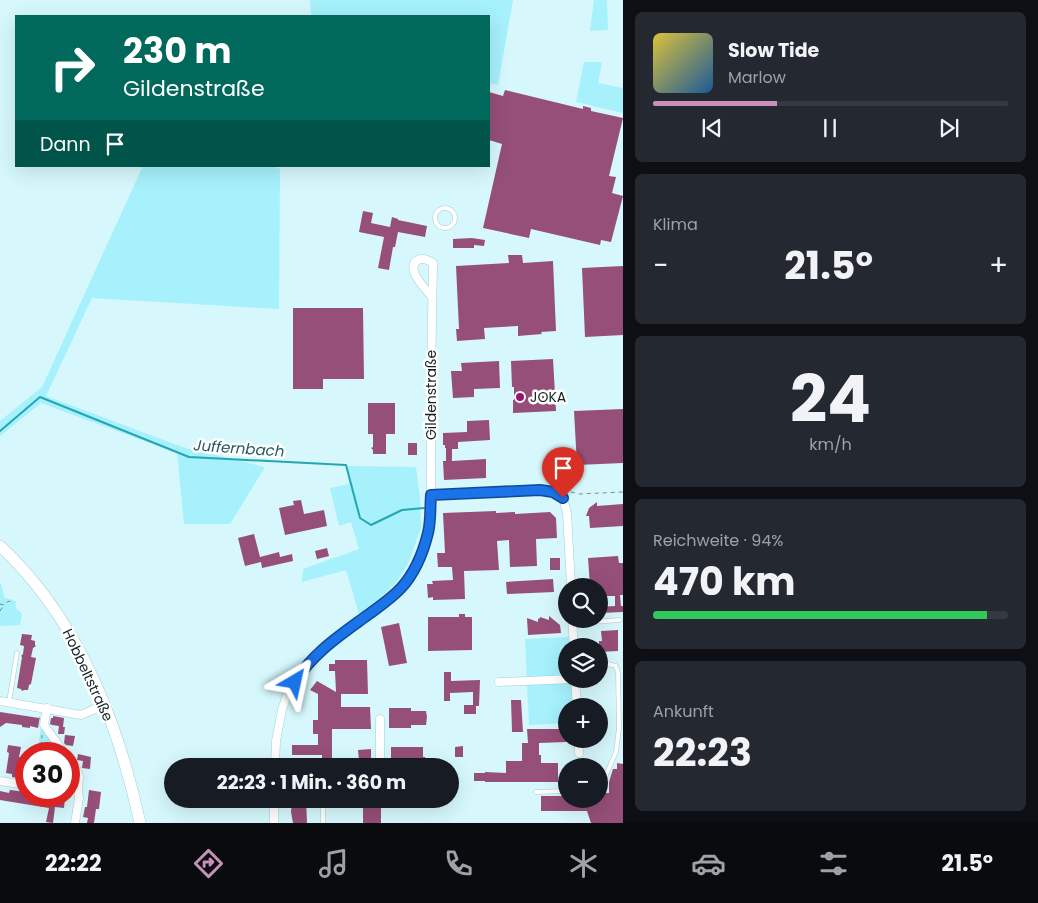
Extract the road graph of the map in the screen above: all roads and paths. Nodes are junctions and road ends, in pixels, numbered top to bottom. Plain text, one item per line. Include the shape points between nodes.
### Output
1 (454, 213) joint
2 (432, 296) dead end
3 (571, 492) dead end
4 (623, 492) edge
5 (431, 495) junction
6 (0, 546) edge
7 (570, 578) edge
8 (13, 602) dead end
9 (0, 604) edge
10 (4, 605) junction
11 (0, 611) edge
12 (620, 620) dead end
13 (608, 621) edge
14 (17, 653) dead end
15 (608, 664) edge
16 (558, 680) edge
17 (499, 682) dead end
18 (0, 701) edge
19 (9, 702) junction
20 (104, 705) junction
21 (47, 708) junction
22 (380, 719) dead end
23 (48, 730) junction
24 (41, 742) edge
25 (56, 742) edge
26 (579, 748) edge
27 (580, 753) dead end
28 (275, 758) edge
29 (380, 758) edge
30 (608, 770) edge
31 (0, 781) edge
32 (15, 783) edge
33 (558, 791) edge
34 (536, 792) dead end
35 (78, 807) edge
36 (274, 808) edge
37 (323, 808) edge
38 (75, 823) edge
39 (140, 823) edge
40 (274, 823) edge
41 (323, 823) edge

1 - 1 lane via 447,208 439,209 436,223 442,228 450,227 454,223
2 - 5 street, Gildenstraße
3 - 4 path
5 - 7 street via 553,492 563,498 567,513
5 - 28 street, Gildenstraße via 429,531 414,570 402,587 320,651 302,671 288,692 282,710
6 - 20 street, Hobbeltstraße via 32,580 59,617
8 - 10 path
9 - 10 path
10 - 11 path
12 - 13 lane
14 - 19 lane
15 - 30 lane via 616,666 618,673 619,728 616,752
16 - 17 street
18 - 19 street
19 - 21 street
20 - 21 street via 80,715
20 - 39 street, Hobbeltstraße via 118,741
21 - 23 street via 44,725
22 - 29 street
23 - 24 path via 43,732
23 - 25 street
26 - 27 street
31 - 32 street
33 - 34 lane
35 - 38 street
36 - 40 street
37 - 41 lane

